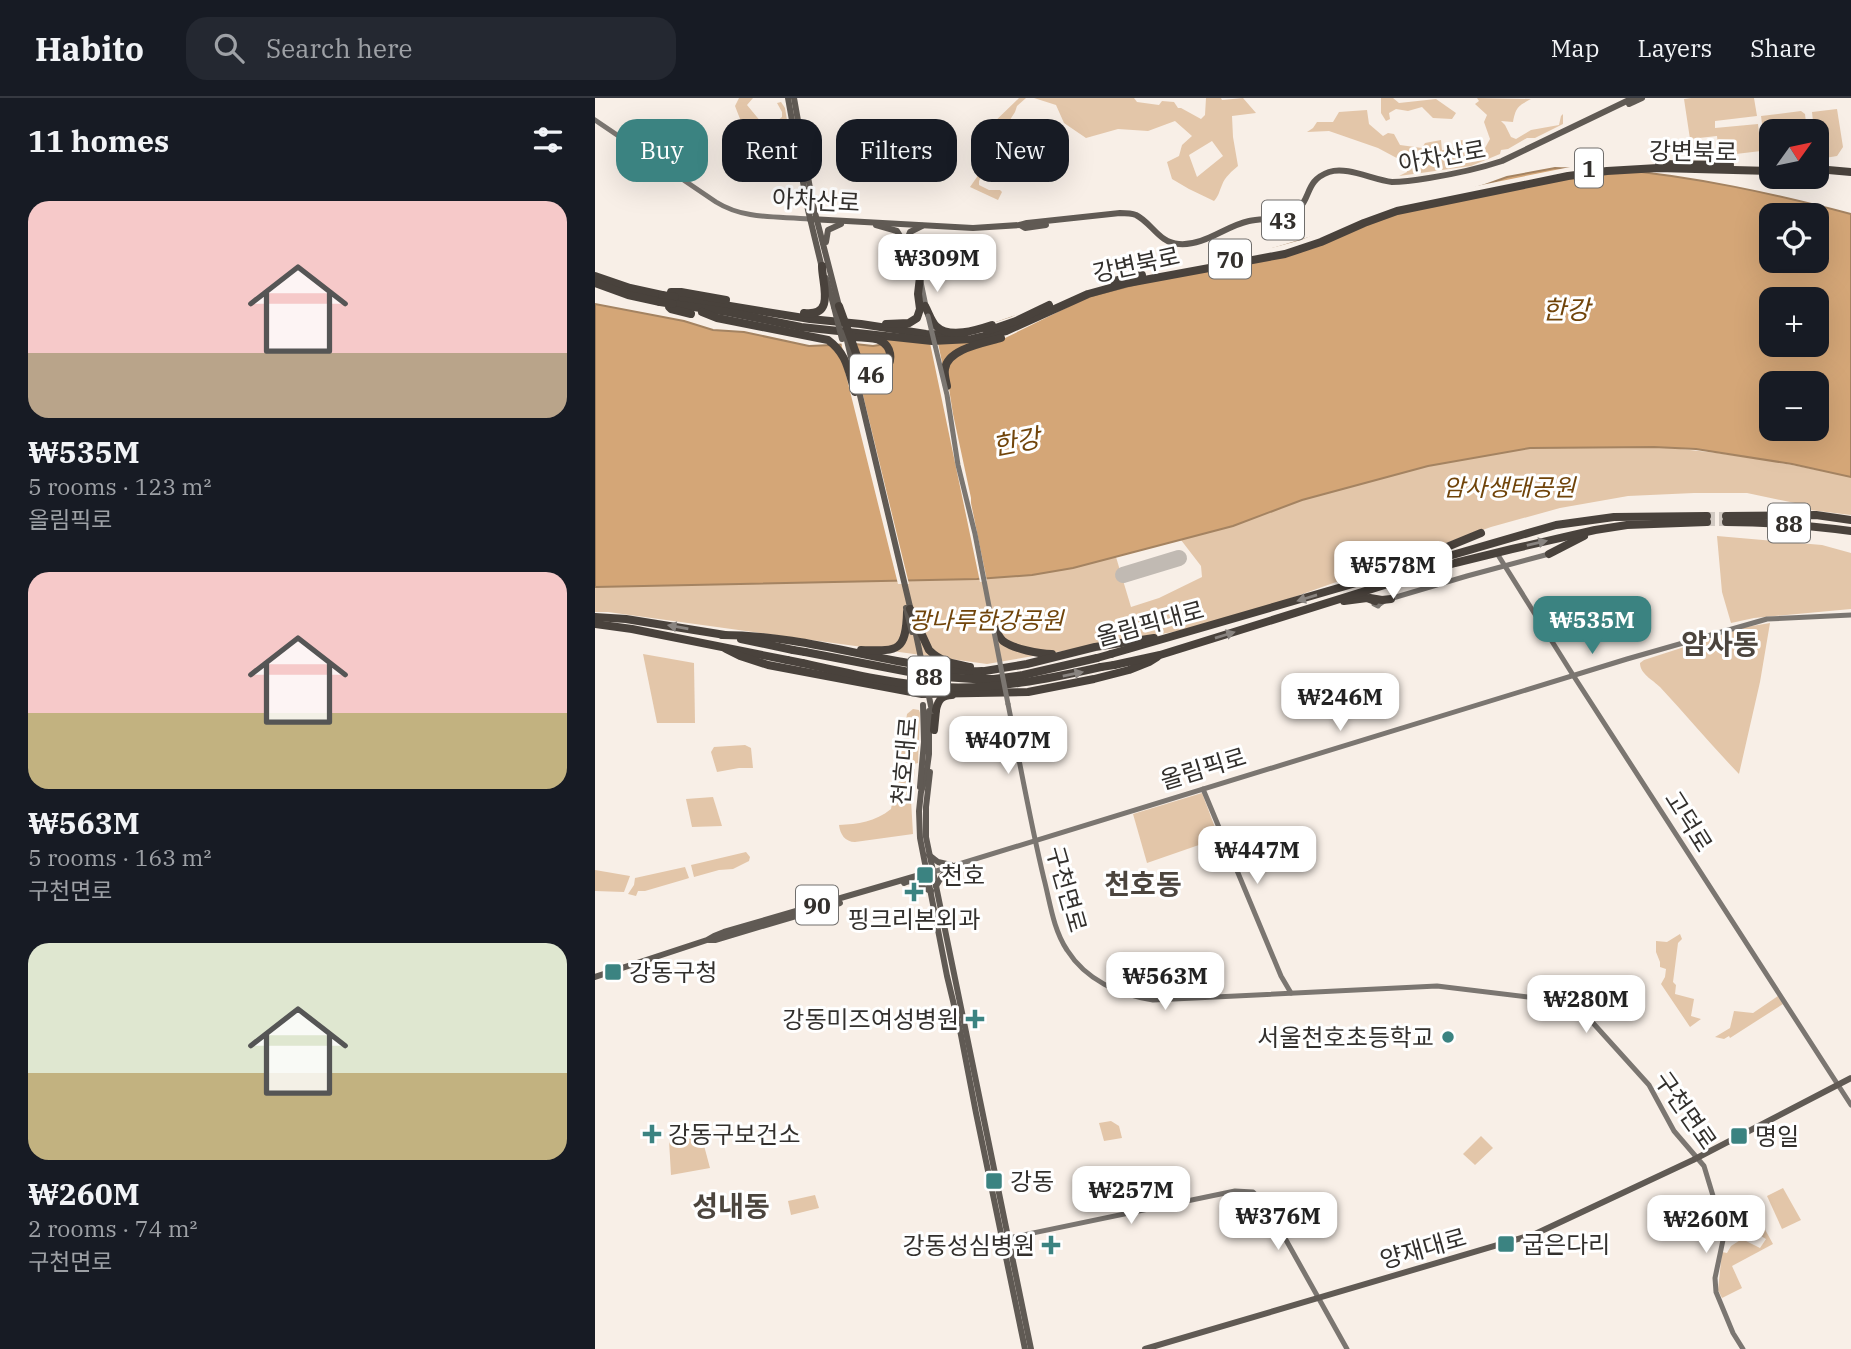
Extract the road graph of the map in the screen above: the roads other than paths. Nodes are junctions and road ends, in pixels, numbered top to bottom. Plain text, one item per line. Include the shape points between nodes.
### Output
1 (1633, 98) edge
2 (1642, 98) edge
3 (792, 100) edge
4 (595, 120) edge
5 (1759, 168) edge
6 (1829, 171) edge
7 (1829, 174) edge
8 (1851, 175) edge
9 (1413, 205) joint
10 (813, 219) junction
11 (848, 222) junction
12 (867, 223) junction
13 (896, 223) junction
14 (927, 225) junction
15 (1020, 225) junction
16 (909, 250) junction
17 (825, 264) junction
18 (595, 276) edge
19 (920, 278) junction
20 (595, 285) edge
21 (661, 298) junction
22 (674, 300) junction
23 (837, 306) junction
24 (925, 306) joint
25 (737, 307) junction
26 (764, 307) junction
27 (689, 310) junction
28 (723, 317) dead end
29 (931, 319) junction
30 (1020, 322) junction
31 (861, 324) junction
32 (801, 327) junction
33 (783, 330) junction
34 (876, 331) junction
35 (855, 391) junction
36 (947, 396) junction
37 (1851, 520) edge
38 (1595, 530) junction
39 (1851, 531) edge
40 (1481, 533) dead end
41 (1549, 554) joint
42 (1498, 555) junction
43 (1518, 562) junction
44 (1504, 566) junction
45 (1491, 569) junction
46 (1386, 574) junction
47 (1391, 599) junction
48 (1374, 601) junction
49 (1331, 602) junction
50 (909, 609) junction
51 (1851, 615) edge
52 (595, 617) edge
53 (595, 624) edge
54 (994, 627) junction
55 (1182, 634) junction
56 (722, 635) junction
57 (812, 645) junction
58 (726, 649) junction
59 (1086, 649) junction
60 (844, 650) junction
61 (1069, 653) junction
62 (1160, 655) junction
63 (876, 664) junction
64 (914, 664) junction
65 (1055, 667) junction
66 (835, 670) junction
67 (984, 671) junction
68 (809, 674) junction
69 (1573, 675) junction
70 (1094, 679) junction
71 (879, 685) junction
72 (1028, 692) junction
73 (910, 694) junction
74 (1039, 695) dead end
75 (949, 696) junction
76 (930, 709) junction
77 (934, 730) joint
78 (1203, 789) junction
79 (1035, 840) junction
80 (926, 856) junction
81 (951, 865) junction
82 (929, 873) junction
83 (911, 879) junction
84 (933, 889) junction
85 (595, 977) edge
86 (1291, 993) junction
87 (967, 1050) junction
88 (1851, 1078) edge
89 (1837, 1085) junction
90 (1851, 1105) edge
91 (1697, 1158) junction
92 (1009, 1238) junction
93 (1318, 1298) junction
94 (1024, 1349) edge
95 (1031, 1349) edge
96 (1145, 1349) edge
97 (1347, 1349) edge
98 (1743, 1349) edge

1 - 15 main road, 아차산로 / 43 via 1483,168 1399,182 1336,170 1313,182 1302,205 1290,215 1239,224 1192,243 1172,243 1142,219 1120,213
2 - 15 main road, 아차산로 / 43 via 1487,169 1388,184 1332,174 1317,184 1296,216 1245,226 1206,244 1172,246 1144,224 1122,216
3 - 10 main road, 천호대로
4 - 10 main road, 아차산로 via 731,210
5 - 9 highway, 강변북로 / 1 via 1670,163 1606,166
6 - 8 highway
7 - 8 highway
9 - 30 highway, 강변북로 / 70 via 1285,254 1087,294
10 - 11 main road, 아차산로 / 43
10 - 17 main road, 천호대로
11 - 12 main road, 아차산로 / 43
11 - 17 main road via 826,232
12 - 13 main road, 아차산로 / 43
12 - 16 main road via 897,230
13 - 14 main road, 아차산로 / 43
13 - 16 main road
14 - 15 main road, 아차산로 / 43
14 - 16 main road via 910,232
16 - 19 main road
17 - 23 main road, 천호대로
17 - 26 highway via 827,296 820,311 811,314
18 - 21 highway, 강변북로
19 - 24 main road
19 - 31 highway via 920,309 913,321
20 - 21 highway, 강변북로 / 46
21 - 22 highway, 강변북로 / 46, bridge
22 - 25 highway, 강변북로 / 70
22 - 27 highway, 강변북로 / 46
23 - 33 highway, 46, bridge via 861,367 871,374 885,371 890,353 874,338 854,337
23 - 35 main road, 천호대로, bridge
23 - 50 main road, 천호대로, bridge
24 - 29 highway
25 - 26 highway
25 - 31 highway, 강변북로 / 70
26 - 27 highway via 671,292 669,307
27 - 32 highway, 강변북로 / 70 via 728,312
27 - 33 highway, 46
28 - 32 highway
29 - 30 highway via 942,331 950,332
29 - 36 main road, 구천면로, bridge
30 - 34 highway, 강변북로 / 70 via 984,337 953,341
30 - 36 highway, bridge via 1001,338 950,357 944,370
31 - 34 highway, 강변북로 / 70
32 - 34 highway, 강변북로 / 70
33 - 35 highway via 837,347
35 - 50 main road, 천호대로, bridge
36 - 54 main road, 구천면로, bridge
37 - 39 highway, 88 via 1816,515 1726,519
38 - 41 highway
38 - 46 highway, 올림픽대로 / 88 via 1707,519 1599,518 1512,537
49 -> 38 highway, 올림픽대로 / 88 via 1455,563
40 - 46 highway
41 - 43 main road
42 - 43 main road
42 - 44 main road, 고덕로
42 - 45 main road
43 - 44 main road
44 - 45 main road
44 - 69 main road, 고덕로
45 - 47 main road
46 -> 55 highway, 올림픽대로 / 88
47 - 48 main road
47 - 48 highway
48 - 49 highway
62 -> 49 highway, 올림픽대로 / 88
50 - 60 highway, bridge via 906,634 899,646 889,651
50 - 67 highway, bridge via 933,655 943,662
50 - 76 main road, 천호대로, bridge
51 - 69 main road, 올림픽로 / 90 via 1766,619
56 -> 52 highway, 올림픽대로 / 88
53 - 58 highway, 올림픽대로 / 88
54 - 61 highway via 1002,640 1013,646 1036,653
54 - 79 main road, 구천면로, bridge
55 - 59 highway
55 - 65 highway, 올림픽대로 / 88, bridge
56 - 57 highway
56 - 63 highway, 올림픽대로 / 88, bridge
57 - 60 highway
57 - 68 highway via 800,648 794,657 797,668
58 - 66 highway, 올림픽대로 / 88, bridge
58 - 68 highway
59 - 61 highway
59 - 70 highway via 1101,652 1105,659 1105,671
60 - 64 highway
61 - 67 highway
66 -> 62 highway, 올림픽대로 / 88, bridge via 919,685 966,687 1024,683
62 - 70 highway via 1129,670
63 - 64 highway
63 - 65 highway, 올림픽대로 / 88 via 930,676 972,679
64 - 67 highway
65 - 67 highway
66 - 71 highway
68 - 71 highway via 863,687
69 - 78 main road, 올림픽로 / 90
69 - 89 main road, 고덕로
70 - 72 highway
71 - 73 highway
72 - 74 highway
72 - 75 highway
73 - 75 highway
73 - 76 highway
75 - 76 highway, bridge
76 - 77 highway
76 - 80 main road, 천호대로 via 929,754 919,811
77 - 80 main road, 천호대로
78 - 79 main road, 올림픽로 / 90
78 - 86 main road
79 - 81 main road, 올림픽로 / 90
79 - 86 main road, 구천면로 via 1062,942 1081,967 1105,985 1153,1000
80 - 81 main road
80 - 82 main road, 천호대로
80 - 83 main road
81 - 82 main road, 올림픽로 / 90
81 - 84 main road
82 - 83 main road, 올림픽로 / 90
82 - 84 main road, 천호대로
83 - 84 main road
83 - 85 main road, 올림픽로 / 90
84 - 87 main road, 천호대로
84 - 87 main road, 천호대로 via 947,976
86 - 91 main road, 구천면로 via 1437,986 1565,1004 1593,1023 1649,1086 1674,1131
87 - 92 main road, 천호대로
87 - 94 main road, 천호대로
88 - 89 main road, 양재대로
89 - 90 main road, 고덕로
89 - 91 main road, 양재대로
91 - 93 main road, 양재대로 via 1534,1234
91 - 98 main road, 구천면로 via 1707,1172 1723,1240 1716,1292
92 - 93 main road via 1235,1191 1253,1192 1267,1206
92 - 95 main road, 천호대로
93 - 96 main road, 양재대로
93 - 97 main road

